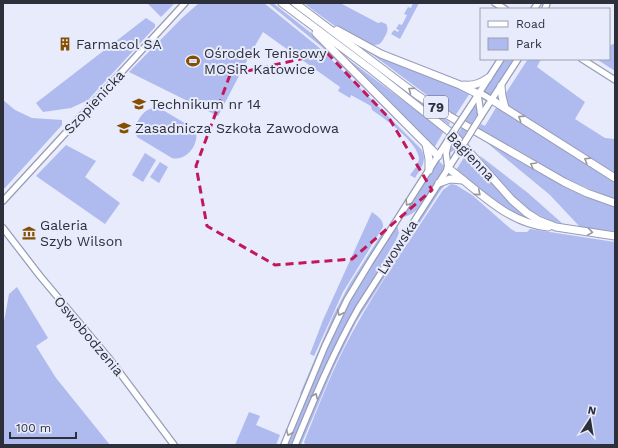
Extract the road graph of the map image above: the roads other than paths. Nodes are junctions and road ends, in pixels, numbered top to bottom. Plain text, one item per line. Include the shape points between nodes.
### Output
1 (185, 3) edge
2 (282, 3) edge
3 (295, 3) edge
4 (296, 13) junction
5 (314, 17) junction
6 (500, 60) edge
7 (517, 60) edge
8 (584, 60) edge
9 (488, 78) junction
10 (615, 80) edge
11 (460, 85) junction
12 (501, 86) junction
13 (478, 98) junction
14 (492, 100) junction
15 (505, 108) junction
16 (481, 116) junction
17 (426, 144) junction
18 (458, 153) junction
19 (444, 154) junction
20 (448, 168) junction
21 (429, 170) junction
22 (615, 178) edge
23 (463, 180) junction
24 (438, 183) junction
25 (3, 201) edge
26 (612, 202) edge
27 (556, 227) junction
28 (3, 228) edge
29 (615, 236) edge
30 (174, 445) edge
31 (284, 445) edge
32 (295, 445) edge

1 - 25 street, Szopienicka
2 - 4 main road, Bagienna / 79
3 - 5 main road, Bagienna / 79
4 - 17 main road
4 - 27 main road, Bagienna / 79 via 455,136 520,208
5 - 11 main road via 381,54
26 -> 5 main road, Bagienna / 79 via 568,184 449,116
6 - 9 street
7 - 12 street, Lwowska
8 - 10 street
9 - 11 main road via 475,85
9 - 13 street
11 - 13 main road
12 - 14 street, Lwowska
12 - 15 main road
13 - 14 street via 482,94
13 - 16 street
13 - 19 street, bridge via 450,137
14 - 15 main road
14 - 16 street, Lwowska
22 -> 15 main road
16 - 18 street, Lwowska, bridge
17 - 19 main road
17 - 21 main road
18 - 19 street
18 - 20 street, Lwowska
19 - 20 street
19 - 20 street
19 - 21 street, Lwowska
20 - 23 main road
20 - 24 street, Lwowska
21 -> 31 street, Lwowska via 347,300
23 - 24 main road via 450,179
23 -> 27 main road via 500,209 535,224
32 -> 24 street, Lwowska via 343,336
27 -> 29 main road, Bagienna / 79
28 - 30 street, Oswobodzenia via 108,357

